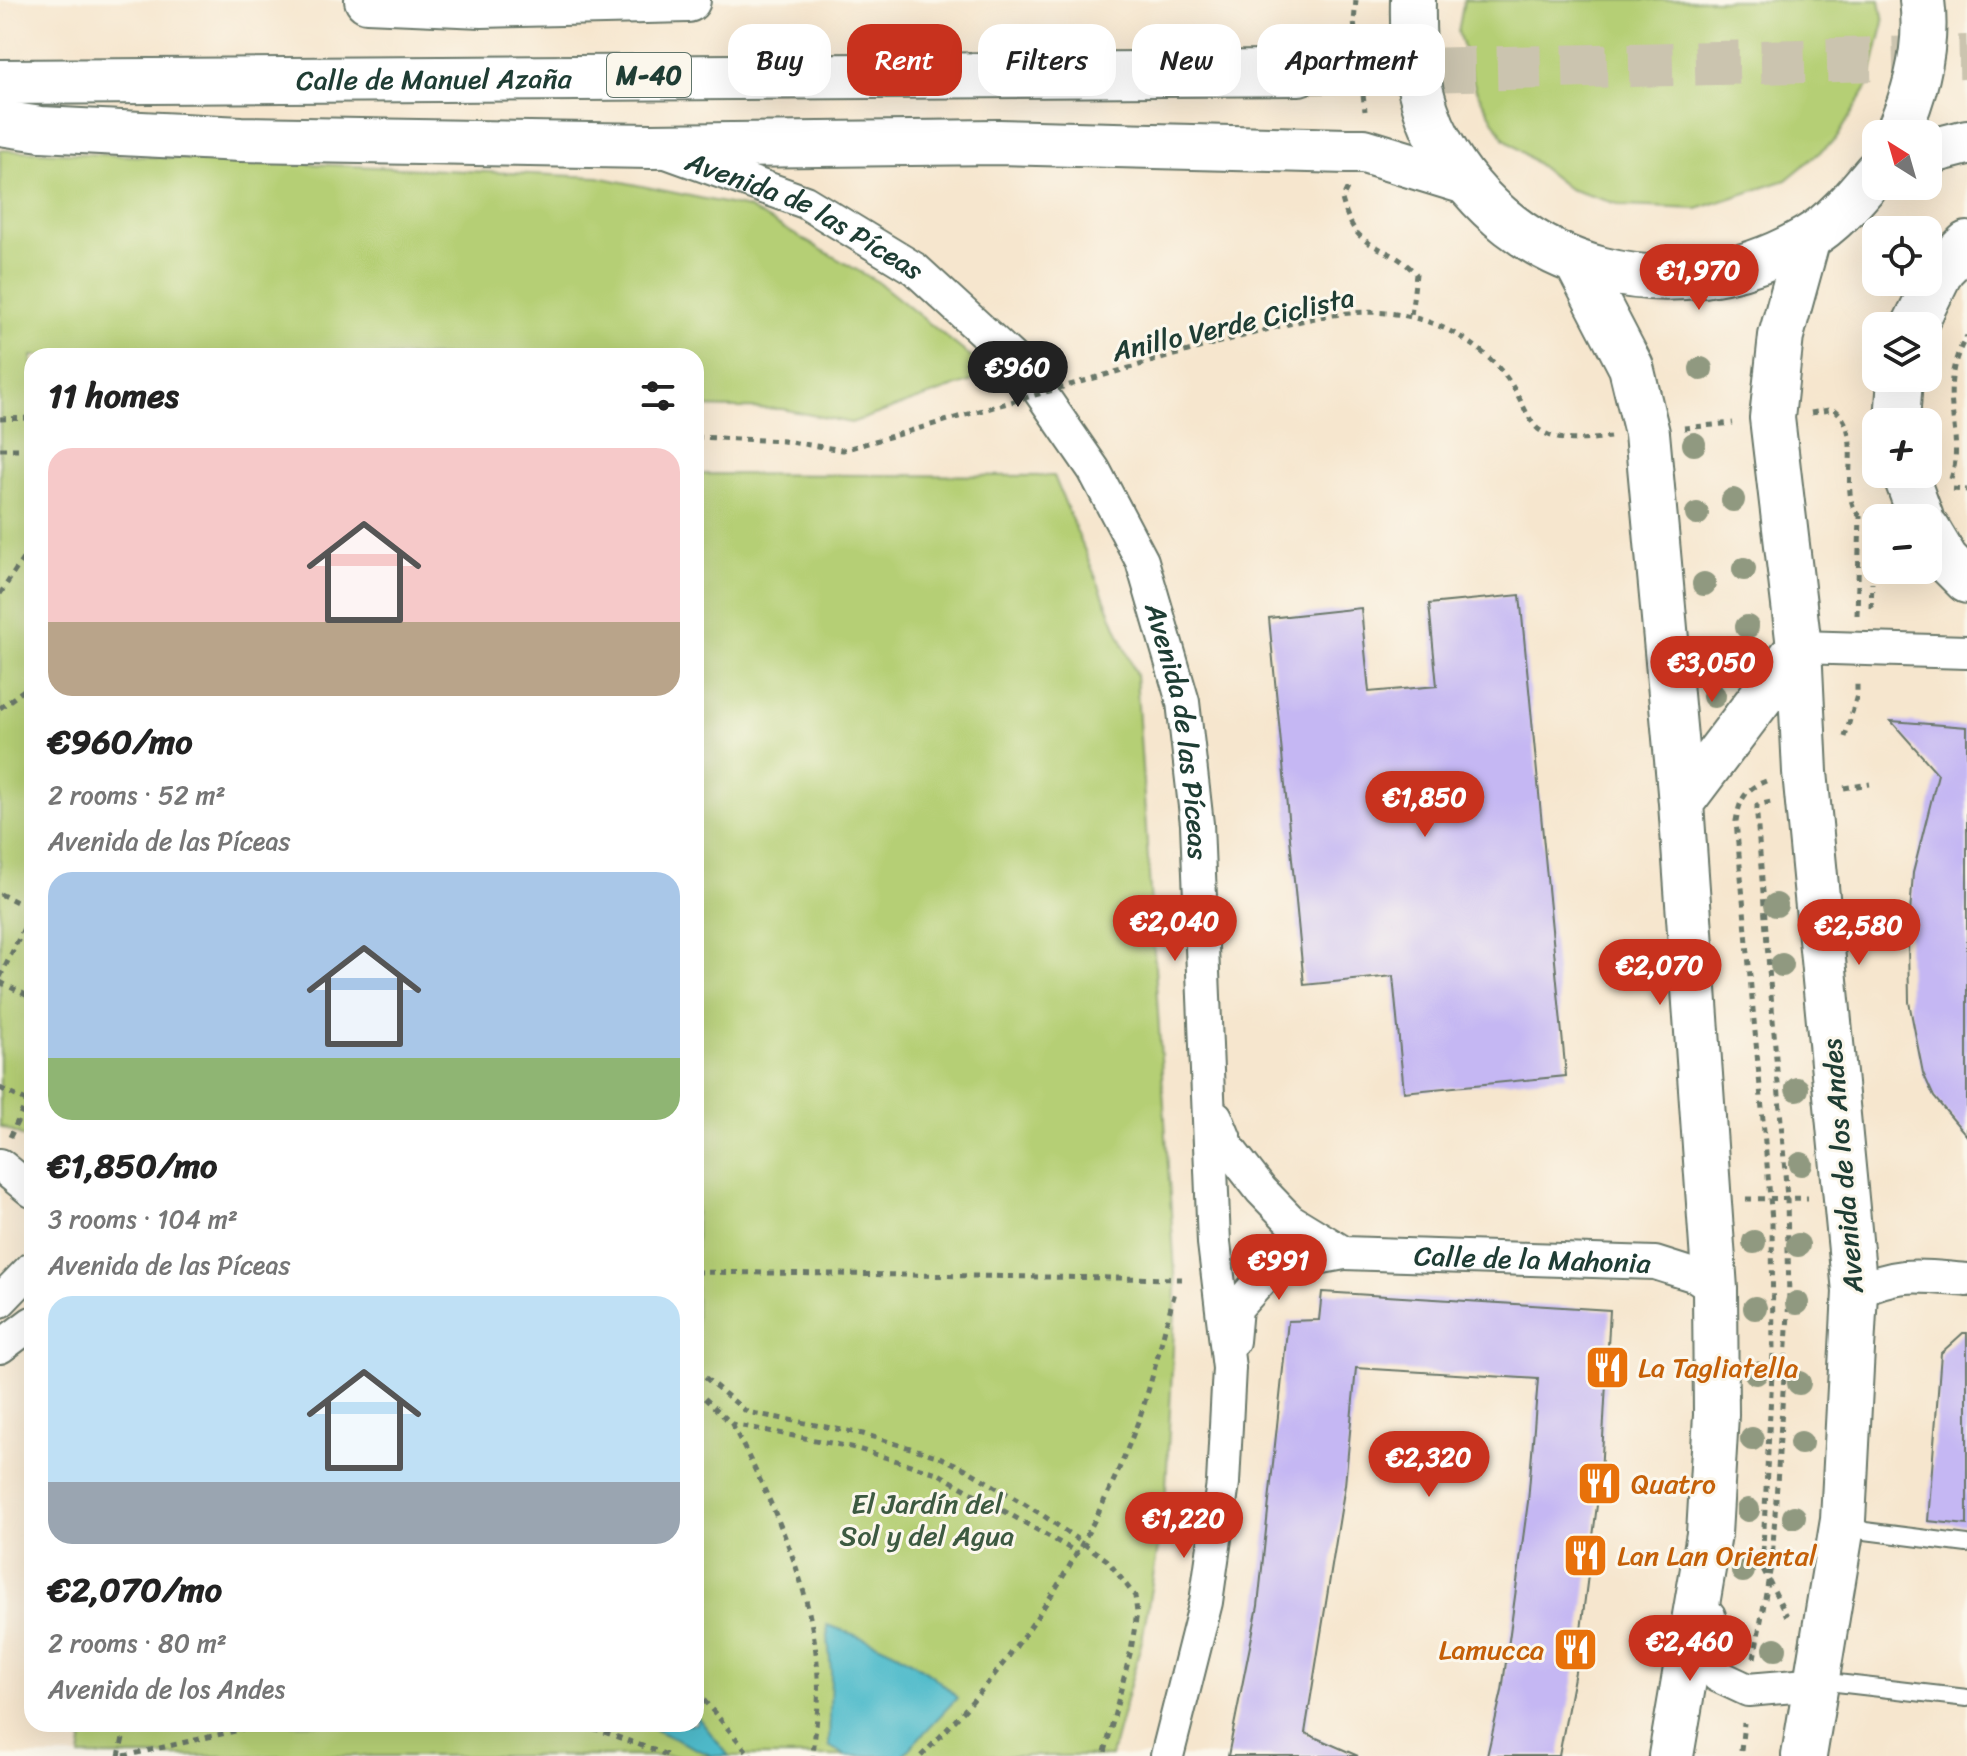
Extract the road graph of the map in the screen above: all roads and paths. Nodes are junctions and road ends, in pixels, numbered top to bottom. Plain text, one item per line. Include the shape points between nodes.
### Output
1 (367, 0) edge
2 (688, 0) edge
3 (1356, 0) edge
4 (1413, 0) edge
5 (1922, 0) edge
6 (1257, 73) tunnel mouth
7 (0, 82) edge
8 (1366, 119) dead end
9 (1903, 120) edge
10 (0, 123) edge
11 (1967, 142) edge
12 (651, 146) junction
13 (1942, 148) edge
14 (1466, 182) junction
15 (1862, 189) edge
16 (1342, 199) dead end
17 (1808, 238) junction
18 (1967, 244) edge
19 (1577, 263) junction
20 (1921, 312) edge
21 (1411, 316) junction
22 (24, 418) edge
23 (0, 419) edge
24 (1745, 421) dead end
25 (1669, 430) dead end
26 (704, 437) edge
27 (1595, 439) dead end
28 (0, 449) edge
29 (24, 449) edge
30 (1860, 516) dead end
31 (1942, 553) edge
32 (24, 557) edge
33 (1967, 581) edge
34 (1872, 584) edge
35 (0, 594) edge
36 (1857, 607) dead end
37 (1871, 608) dead end
38 (1799, 647) junction
39 (1967, 652) edge
40 (24, 690) edge
41 (0, 708) edge
42 (1770, 779) dead end
43 (1870, 784) dead end
44 (1831, 789) dead end
45 (1780, 799) dead end
46 (1681, 803) junction
47 (0, 894) edge
48 (24, 907) edge
49 (24, 928) edge
50 (0, 980) edge
51 (24, 994) edge
52 (0, 1088) edge
53 (1209, 1099) junction
54 (24, 1100) edge
55 (24, 1113) edge
56 (5, 1151) edge
57 (24, 1179) edge
58 (1770, 1198) junction
59 (1787, 1198) junction
60 (1817, 1198) dead end
61 (1739, 1199) dead end
62 (1344, 1253) junction
63 (704, 1272) edge
64 (24, 1276) edge
65 (1185, 1279) dead end
66 (1967, 1280) edge
67 (1176, 1289) dead end
68 (1715, 1289) junction
69 (1855, 1292) junction
70 (0, 1301) edge
71 (24, 1329) edge
72 (0, 1347) edge
73 (1229, 1368) junction
74 (704, 1377) edge
75 (704, 1398) edge
76 (732, 1424) junction
77 (1843, 1520) junction
78 (1709, 1534) junction
79 (1082, 1541) junction
80 (1967, 1544) edge
81 (1078, 1553) junction
82 (1768, 1583) junction
83 (1791, 1623) dead end
84 (1818, 1684) junction
85 (1748, 1690) junction
86 (1967, 1698) edge
87 (704, 1700) edge
88 (125, 1732) edge
89 (230, 1732) edge
90 (604, 1732) edge
91 (1741, 1750) dead end
92 (122, 1756) edge
93 (670, 1756) edge
94 (751, 1756) edge
95 (813, 1756) edge
96 (921, 1756) edge
97 (1104, 1756) edge
98 (1167, 1756) edge
99 (1671, 1756) edge
100 (1804, 1756) edge

1 - 2 main road via 482,5
3 - 8 path
4 - 14 main road via 1413,46 1422,94 1439,140
5 - 9 main road via 1925,24 1914,96
6 - 7 main road, Calle de Manuel Azaña / M-40
10 - 12 main road via 241,139
11 - 13 main road
12 - 14 main road via 999,142 1364,151
12 - 53 street, Avenida de las Píceas via 805,202 915,269 1025,370 1094,470 1142,561 1183,702 1197,824
14 - 19 main road via 1498,216 1535,243
15 - 17 main road
16 - 21 path via 1358,238 1405,261 1416,274
17 - 19 main road via 1755,264 1696,278 1636,278
17 - 38 main road, Avenida de los Andes via 1781,336 1772,418
18 - 20 main road via 1942,269
19 - 46 main road via 1631,367 1647,433
21 - 26 path, Anillo Verde Ciclista, bridge via 1360,310 1216,343 843,450
21 - 27 path, Anillo Verde Ciclista via 1453,331 1497,366 1537,428 1553,437
22 - 23 path
24 - 25 path
28 - 29 path
30 - 36 path
31 - 33 main road
32 - 35 path
34 - 37 path
38 - 39 street
38 - 46 main road
38 - 69 main road, Avenida de los Andes via 1805,772
40 - 41 path
42 - 58 path via 1739,801 1736,821
43 - 44 path
45 - 59 path, Avenida de los Andes via 1757,805 1757,816
46 - 68 main road
47 - 48 path
49 - 50 path
50 - 51 path
52 - 54 path
53 - 62 street, Calle de la Mahonia via 1229,1149 1261,1190 1290,1220
53 - 73 street, Avenida de las Píceas via 1214,1243
55 - 56 path
56 - 57 street
58 - 59 path
58 - 61 path
58 - 82 path via 1773,1354 1762,1567
59 - 60 path
59 - 82 path, Avenida de los Andes via 1784,1413
62 - 68 street, Calle de la Mahonia via 1655,1263 1686,1272
62 - 73 street, Calle de la Mahonia via 1274,1266 1236,1308
63 - 65 path
64 - 70 street
66 - 69 street via 1883,1278
67 - 79 path via 1140,1417
68 - 78 main road via 1716,1415
69 - 77 main road, Avenida de los Andes
71 - 72 street
73 - 98 street, Avenida de las Píceas via 1223,1483 1206,1602
74 - 79 path via 747,1412 863,1434 937,1456 990,1482
75 - 76 path
76 - 81 path via 851,1447 937,1473
76 - 95 path via 770,1498 813,1627 819,1678
77 - 80 lane via 1865,1531
77 - 84 main road, Avenida de los Andes
78 - 85 street via 1715,1559 1707,1650 1718,1676
78 - 99 main road
79 - 81 path
79 - 97 path via 1107,1560 1135,1596 1137,1613
81 - 96 path via 1040,1616 975,1703
82 - 83 path
82 - 85 path, Avenida de los Andes
84 - 85 street
84 - 86 lane
84 - 100 main road, Avenida de los Andes
85 - 91 path, Avenida de los Andes
87 - 94 path
88 - 92 path
89 - 92 path
90 - 93 path

